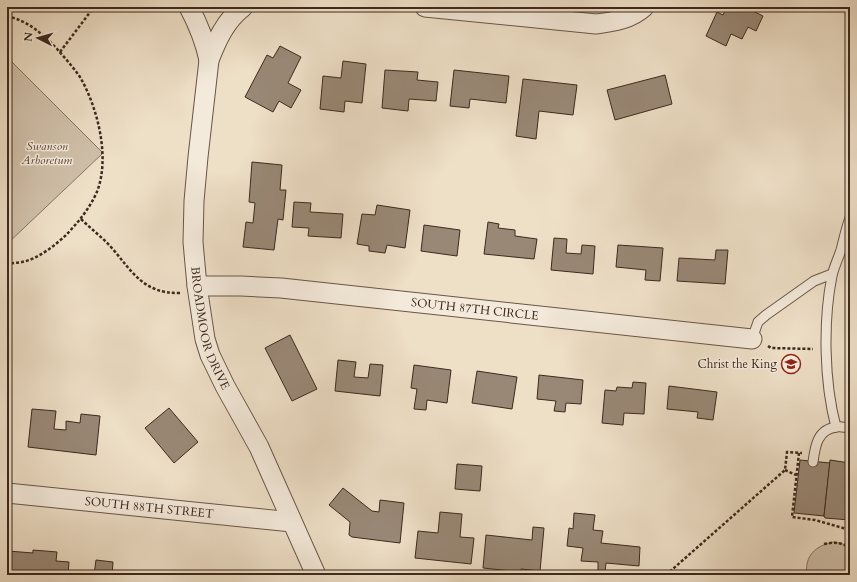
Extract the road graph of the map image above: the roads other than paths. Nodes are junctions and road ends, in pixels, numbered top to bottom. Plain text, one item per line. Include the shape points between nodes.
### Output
1 (189, 7) edge
2 (243, 7) edge
3 (424, 7) edge
4 (644, 7) edge
5 (209, 60) junction
6 (850, 218) edge
7 (832, 274) junction
8 (197, 286) junction
9 (752, 339) joint
10 (836, 427) junction
11 (850, 428) edge
12 (814, 458) road end
13 (7, 493) edge
14 (292, 522) junction
15 (316, 575) edge

1 - 5 street, BROADMOOR DRIVE via 204,40
2 - 5 street, BROADMOOR DRIVE via 228,22
3 - 4 street via 596,24 618,21
5 - 8 street, BROADMOOR DRIVE via 194,201 193,242
6 - 7 lane
7 - 9 lane via 814,281 766,315 758,322
7 - 10 lane via 827,314 827,349 828,385
8 - 9 street, SOUTH 87TH CIRCLE via 281,288
8 - 14 street, BROADMOOR DRIVE via 210,355 259,447
10 - 11 lane
10 - 12 lane via 818,438
13 - 14 street, SOUTH 88TH STREET
14 - 15 street, BROADMOOR DRIVE

